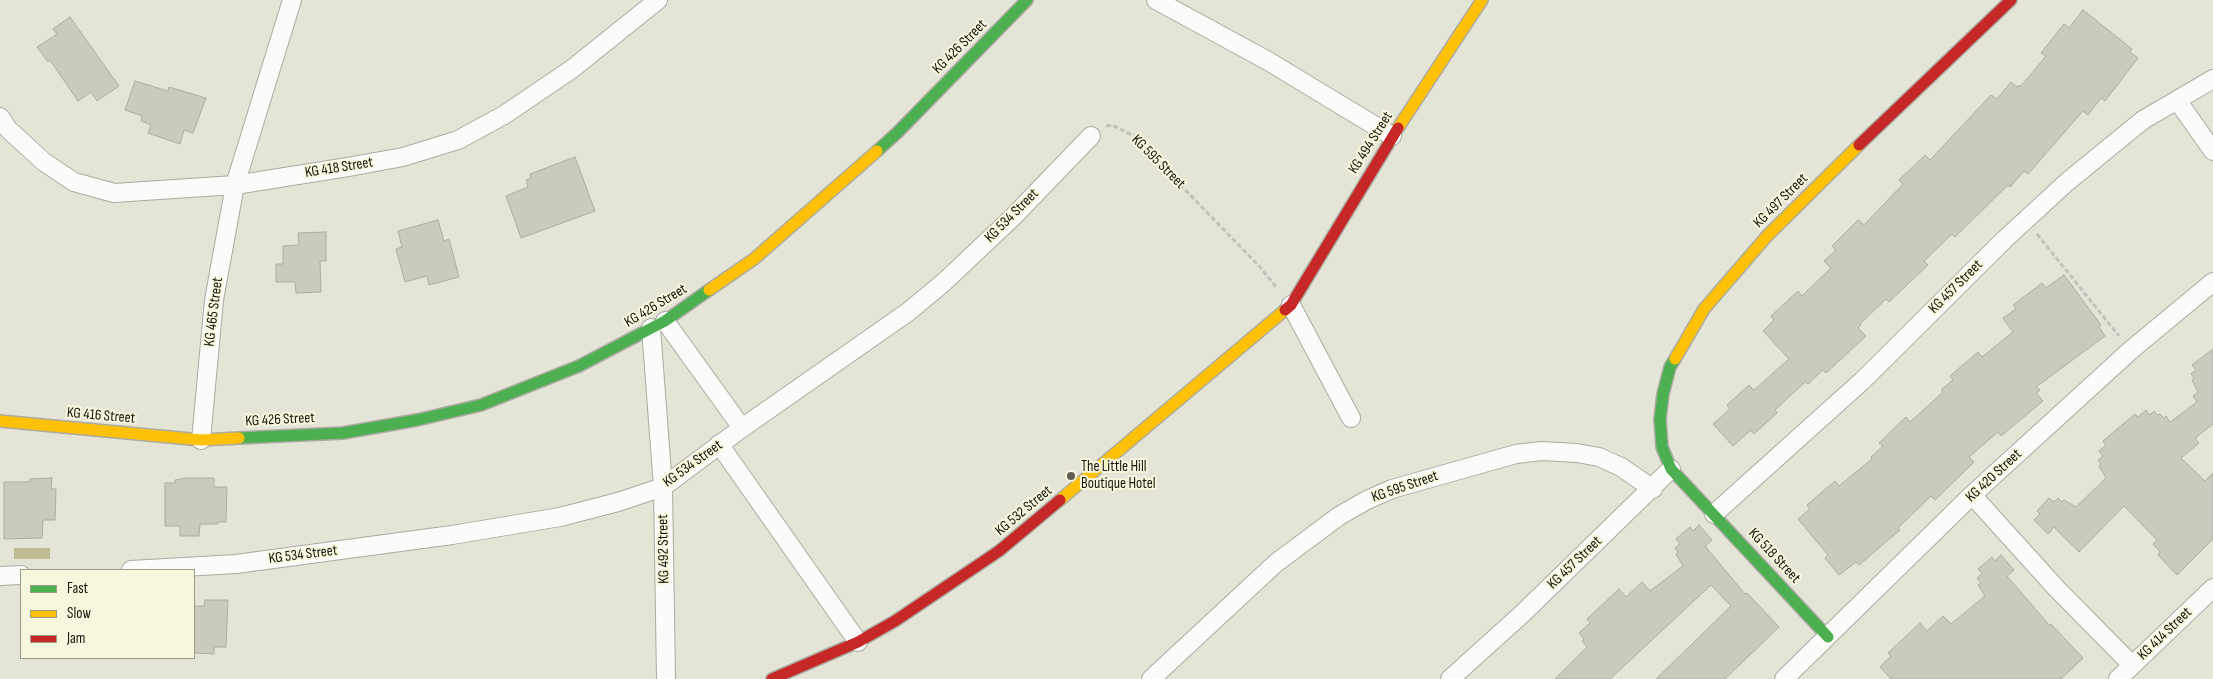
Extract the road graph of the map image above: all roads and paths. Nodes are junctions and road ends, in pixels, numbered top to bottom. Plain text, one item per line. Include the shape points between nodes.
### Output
1 (292, 0) edge
2 (658, 0) edge
3 (1028, 0) edge
4 (1156, 0) edge
5 (1482, 0) edge
6 (2011, 0) edge
7 (2213, 79) edge
8 (2177, 100) junction
9 (0, 117) edge
10 (1091, 136) joint
11 (1392, 136) junction
12 (2213, 151) edge
13 (235, 185) junction
14 (2025, 220) junction
15 (2213, 282) edge
16 (1291, 305) junction
17 (658, 325) junction
18 (2131, 350) junction
19 (1351, 418) dead end
20 (0, 421) edge
21 (742, 428) junction
22 (201, 440) junction
23 (719, 444) junction
24 (1671, 469) junction
25 (663, 487) junction
26 (1653, 489) junction
27 (1972, 495) junction
28 (1714, 514) junction
29 (148, 569) edge
30 (20, 575) edge
31 (0, 576) edge
32 (2213, 588) edge
33 (1828, 637) junction
34 (858, 642) junction
35 (2132, 665) junction
36 (666, 679) edge
37 (772, 679) edge
38 (1151, 679) edge
39 (1450, 679) edge
40 (1784, 679) edge
41 (2118, 679) edge

1 - 13 street, KG 465 Street
2 - 13 street, KG 418 Street via 572,69 504,115 458,140 403,157
3 - 17 street, KG 426 Street via 898,132 828,195 754,259
4 - 11 street via 1268,61
5 - 11 street, KG 494 Street
6 - 24 street, KG 497 Street via 1767,236 1704,309 1670,367 1663,394 1660,419 1662,447
7 - 8 street, KG 457 Street
8 - 12 street
8 - 14 street, KG 457 Street via 2143,120
9 - 13 street, KG 418 Street via 44,162 74,182 114,193
10 - 16 path, KG 595 Street via 1112,125 1132,135 1260,267
10 - 21 street, KG 534 Street via 1013,217 943,283 908,312
11 - 16 street, KG 494 Street
13 - 22 street, KG 465 Street via 214,300
14 - 18 path
14 - 28 street, KG 457 Street via 1862,381
15 - 18 street, KG 420 Street
16 - 19 street
16 - 34 street, KG 532 Street via 999,551
17 - 21 street
17 - 22 street, KG 426 Street via 579,366 481,404 343,433
17 - 25 street, KG 492 Street
18 - 27 street, KG 420 Street
20 - 22 street, KG 416 Street
21 - 23 street, KG 534 Street
23 - 25 street, KG 534 Street
23 - 34 street
24 - 26 street, KG 457 Street
24 - 28 street, KG 518 Street
25 - 29 street, KG 534 Street via 560,517 452,535 236,564
25 - 36 street, KG 492 Street
26 - 38 street, KG 595 Street via 1621,467 1599,457 1542,451 1516,454 1392,489 1339,516 1276,563
26 - 39 street, KG 457 Street
27 - 33 street, KG 420 Street
27 - 35 street via 2056,589
28 - 33 street, KG 518 Street
30 - 31 street
32 - 35 street, KG 414 Street
33 - 40 street, KG 420 Street
34 - 37 street, KG 532 Street
35 - 41 street, KG 414 Street

